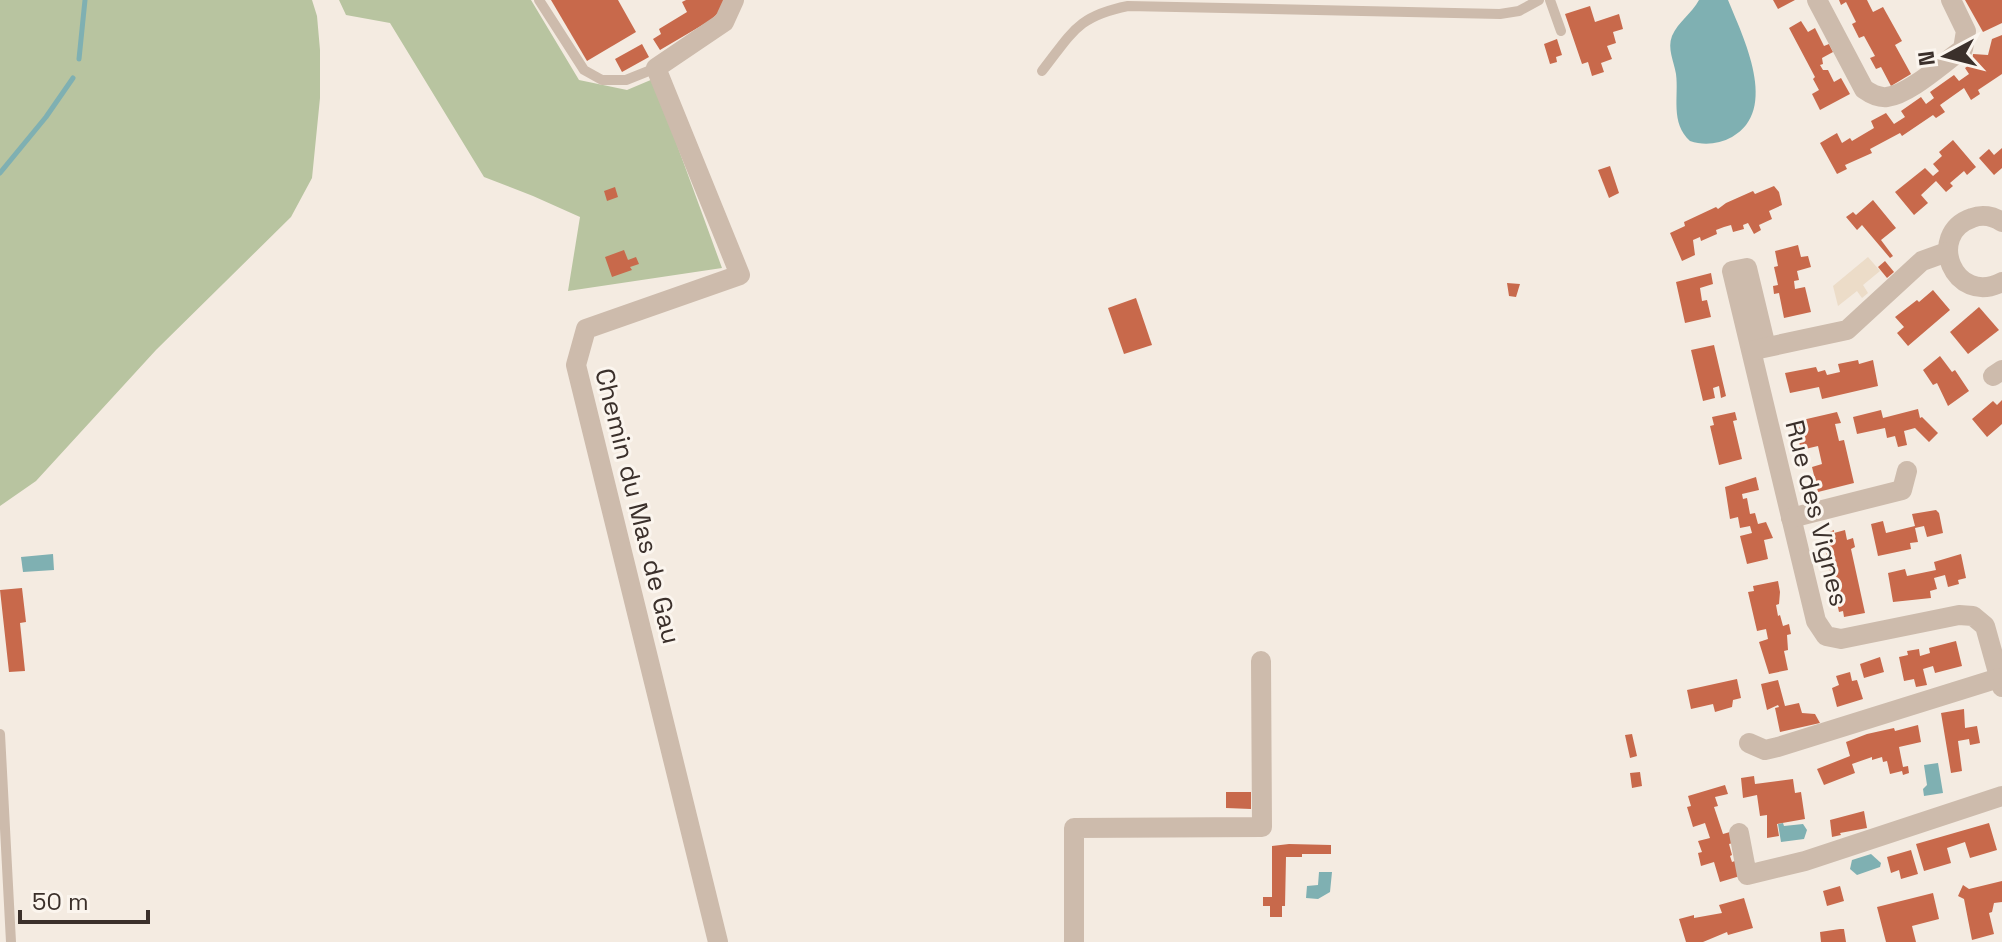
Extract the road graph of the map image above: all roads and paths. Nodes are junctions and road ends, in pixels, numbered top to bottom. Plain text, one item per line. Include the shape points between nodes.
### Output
1 (539, 0) edge
2 (734, 0) edge
3 (1539, 0) edge
4 (1550, 0) edge
5 (1817, 0) edge
6 (1951, 0) edge
7 (1561, 31) dead end
8 (656, 68) junction
9 (1042, 71) dead end
10 (2002, 222) edge
11 (1947, 252) junction
12 (2002, 282) edge
13 (1907, 471) dead end
14 (1791, 518) junction
15 (1261, 661) dead end
16 (2001, 683) edge
17 (0, 734) edge
18 (1749, 743) dead end
19 (2002, 796) edge
20 (1739, 833) dead end
21 (11, 942) edge
22 (718, 942) edge
23 (1074, 942) edge

1 - 8 lane via 584,70 602,80 626,80
2 - 8 street via 724,22
3 - 9 lane via 1500,14 1128,6 1100,12 1080,24
4 - 7 lane
5 - 6 street via 1864,89 1884,98 1899,94 1963,49 1966,31
8 - 22 street, Chemin du Mas de Gau via 740,275 586,329 576,365
10 - 11 street via 1986,216 1963,222
11 - 12 street via 1964,282 1987,287
11 - 14 street, Rue des Vignes via 1922,261 1847,330 1758,349
13 - 14 street via 1902,490
14 - 16 street, Rue des Vignes via 1816,621 1826,636 1841,639 1973,616 1985,626
15 - 23 street via 1262,827 1074,828
16 - 18 street via 1778,747 1765,750
17 - 21 lane
19 - 20 street via 1747,875

